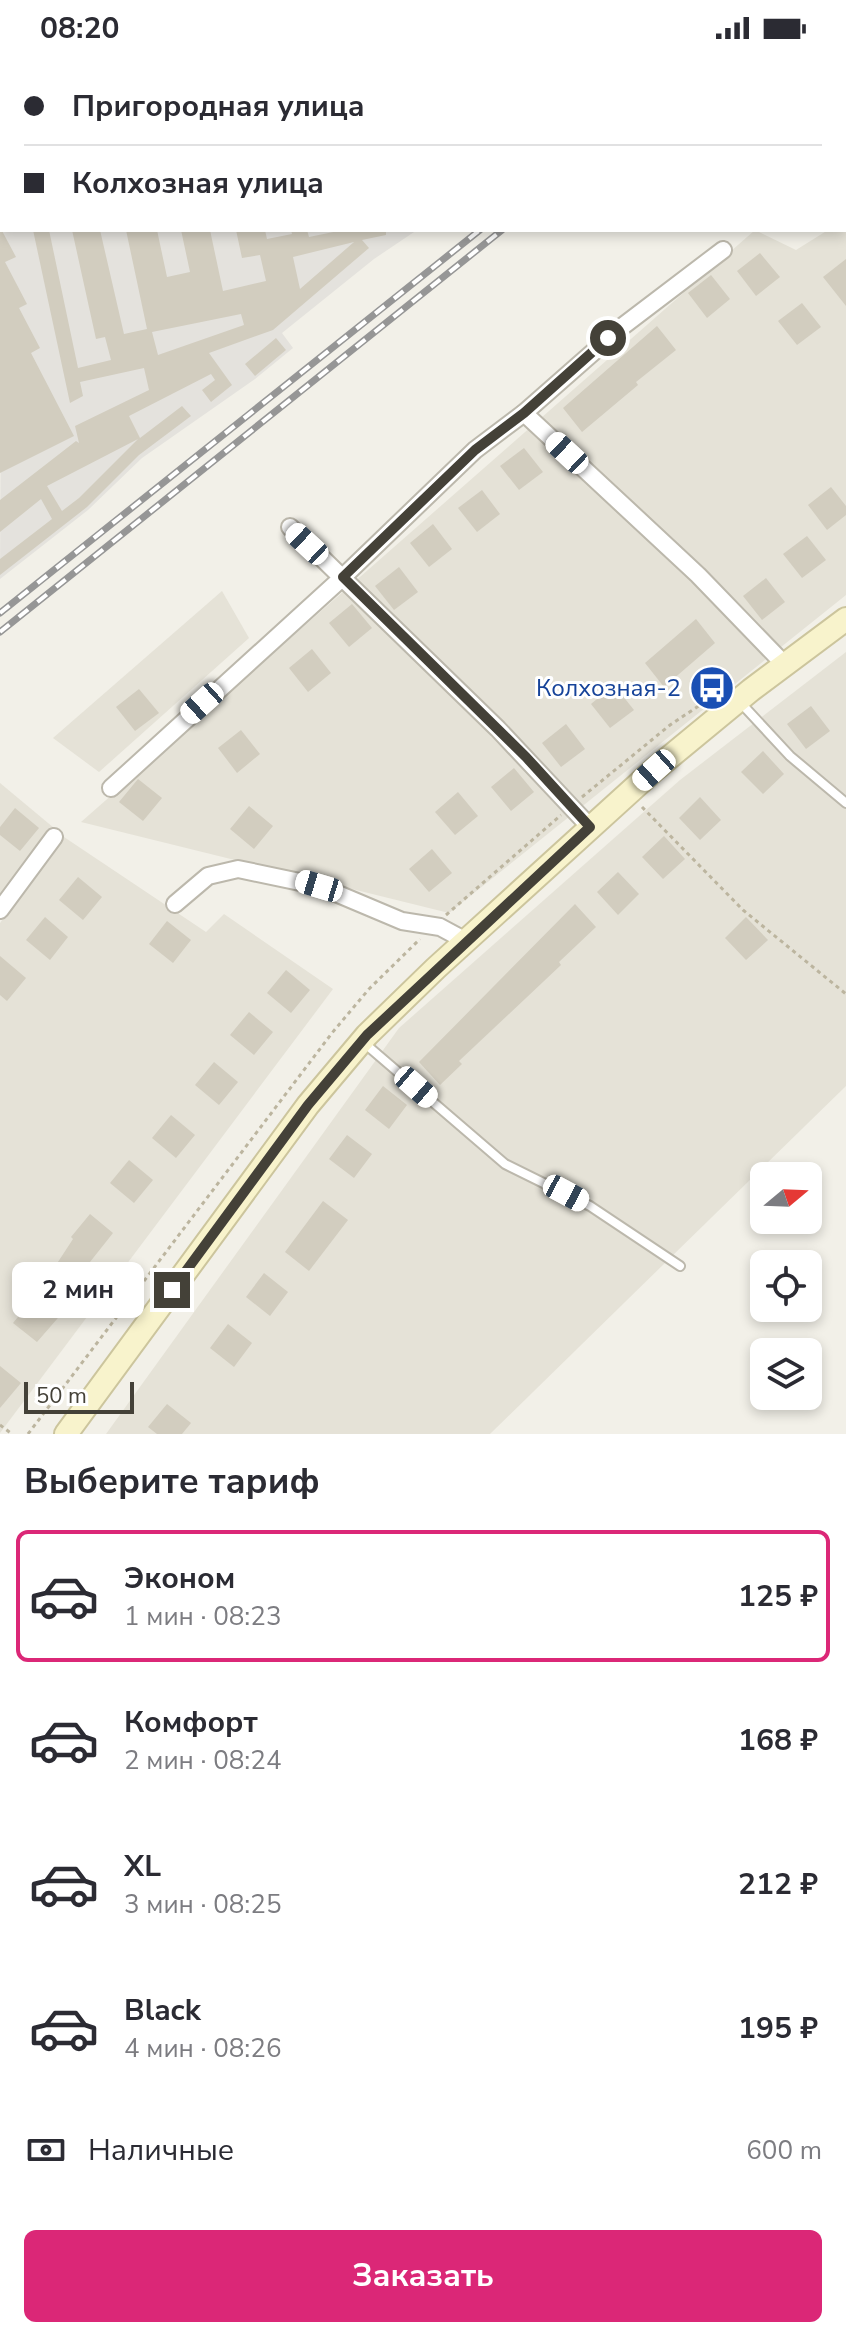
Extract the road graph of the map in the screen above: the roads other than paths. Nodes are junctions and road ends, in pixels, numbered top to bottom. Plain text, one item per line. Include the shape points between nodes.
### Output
1 (723, 250) dead end
2 (524, 413) junction
3 (290, 527) dead end
4 (343, 577) junction
5 (846, 619) edge
6 (785, 665) junction
7 (730, 695) junction
8 (111, 788) dead end
9 (846, 803) edge
10 (590, 827) junction
11 (54, 837) dead end
12 (175, 904) dead end
13 (0, 910) edge
14 (466, 941) junction
15 (362, 1041) junction
16 (680, 1266) dead end
17 (66, 1434) edge

1 - 2 street via 613,334
2 - 4 street via 466,458
2 - 6 street via 698,575
3 - 4 street
4 - 8 street
4 - 10 street
5 - 6 main road
6 - 7 main road
7 - 9 lane
7 - 10 main road
10 - 14 main road
11 - 13 street
12 - 14 street via 208,876 238,869 299,880 402,921 452,931
14 - 15 main road
15 - 16 lane via 505,1164 590,1206
15 - 17 main road via 308,1105

